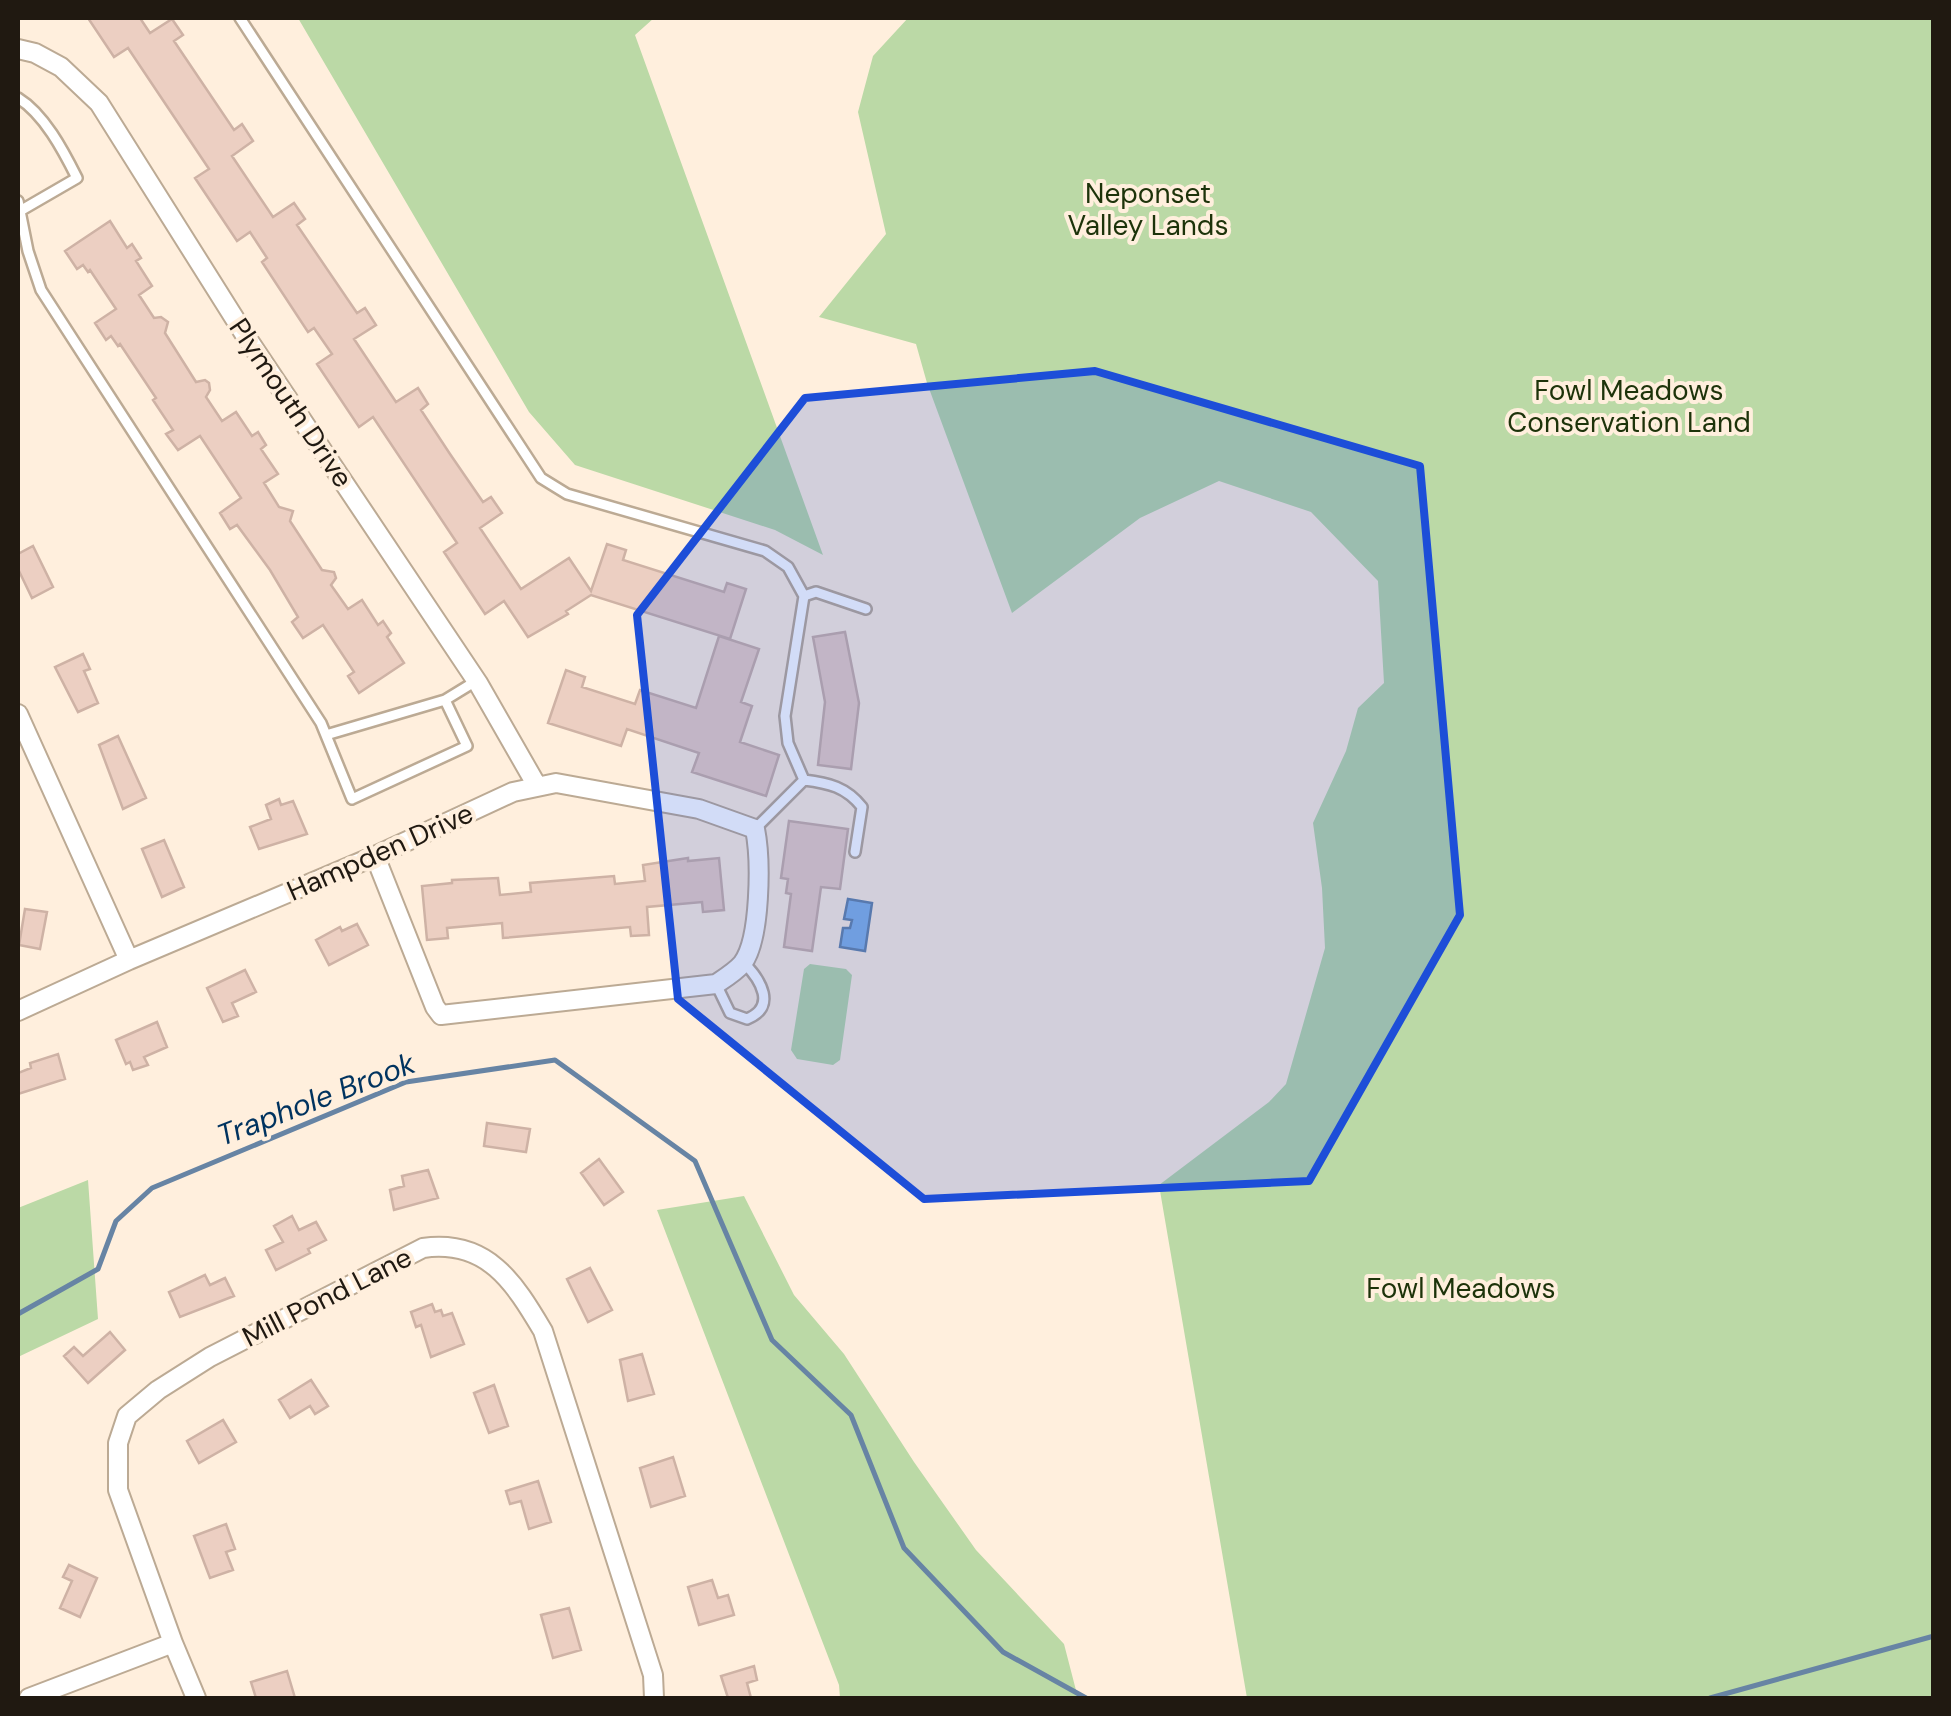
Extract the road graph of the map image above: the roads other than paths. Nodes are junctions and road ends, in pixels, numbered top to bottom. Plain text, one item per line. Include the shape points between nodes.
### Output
1 (240, 18) edge
2 (18, 49) edge
3 (18, 98) edge
4 (19, 206) edge
5 (804, 596) junction
6 (866, 608) dead end
7 (476, 680) junction
8 (446, 700) junction
9 (18, 714) edge
10 (326, 735) junction
11 (804, 780) junction
12 (537, 786) junction
13 (756, 830) junction
14 (855, 852) dead end
15 (375, 856) junction
16 (129, 960) junction
17 (743, 962) junction
18 (716, 984) junction
19 (18, 1011) edge
20 (173, 1643) junction
21 (29, 1698) edge
22 (196, 1698) edge
23 (654, 1698) edge

1 - 5 lane via 541,478 567,494 765,550 788,567
2 - 7 street, Plymouth Drive via 61,67 98,102
3 - 4 lane via 77,178
4 - 10 lane via 41,290
5 - 6 lane via 816,592
5 - 11 lane via 786,716 788,743
7 - 8 lane
7 - 12 street, Plymouth Drive
8 - 10 lane
8 - 10 lane via 467,746 352,798
9 - 16 street
11 - 13 lane
11 - 14 lane via 828,782 862,807
12 - 13 street, Hampden Drive via 556,783 699,810
12 - 15 street, Hampden Drive
13 - 17 street via 759,886
15 - 16 street, Hampden Drive
15 - 18 street via 441,1015
16 - 19 street, Hampden Drive
17 - 18 street
17 - 18 lane via 764,992 759,1013 747,1019 730,1013
20 - 21 street
20 - 22 street, Mill Pond Lane
20 - 23 street, Mill Pond Lane via 118,1490 118,1442 127,1416 210,1357 423,1248 442,1245 493,1263 517,1286 543,1331 653,1675

